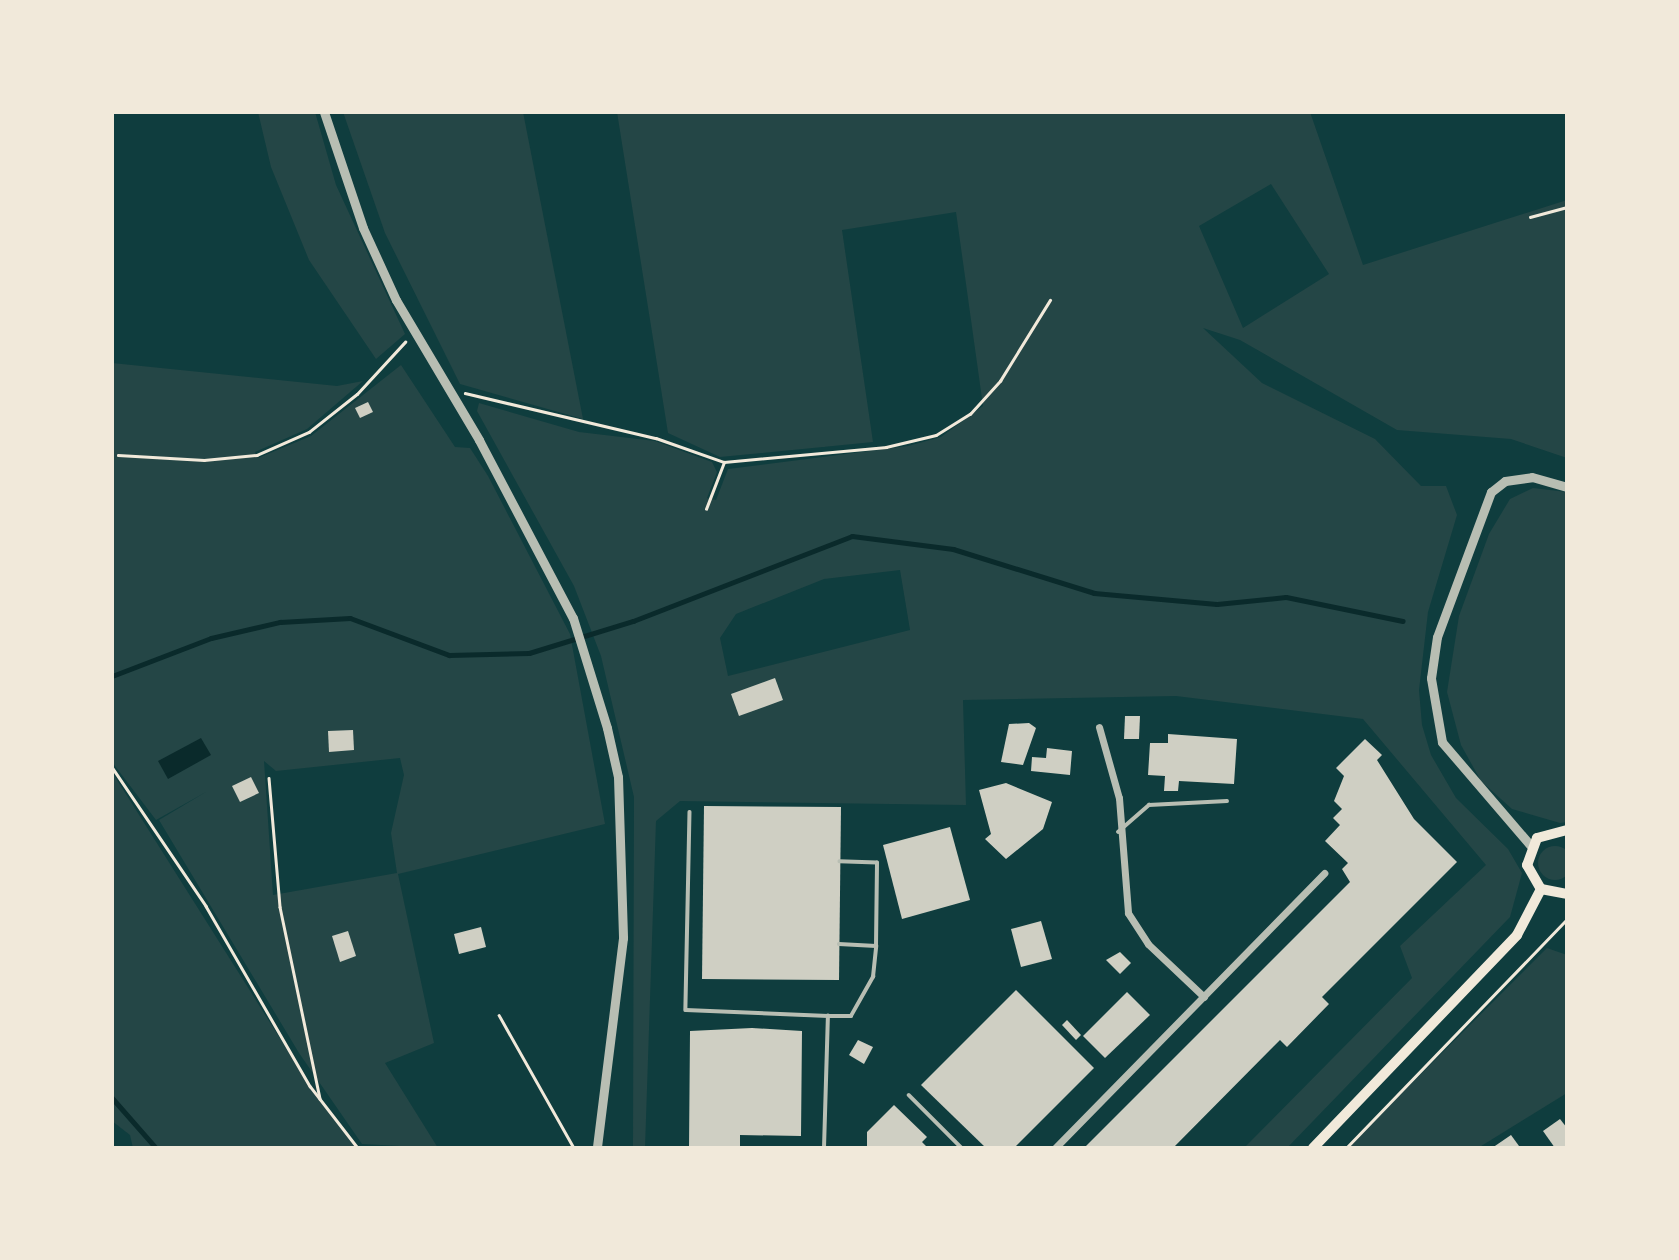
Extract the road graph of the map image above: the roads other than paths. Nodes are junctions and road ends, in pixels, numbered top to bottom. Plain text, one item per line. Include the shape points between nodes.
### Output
1 (324, 112) edge
2 (1567, 487) edge
3 (1099, 727) dead end
4 (1227, 801) dead end
5 (690, 812) dead end
6 (1567, 830) edge
7 (1118, 832) junction
8 (1531, 846) junction
9 (840, 862) dead end
10 (1324, 873) dead end
11 (1541, 889) junction
12 (1567, 894) edge
13 (839, 944) dead end
14 (876, 946) junction
15 (1204, 997) junction
16 (828, 1016) junction
17 (909, 1095) dead end
18 (597, 1148) edge
19 (824, 1148) edge
20 (962, 1148) edge
21 (1055, 1148) edge
22 (1313, 1148) edge

1 - 18 street via 363,228 573,618 590,666 618,777 623,938
2 - 8 street via 1532,477 1505,481 1491,492 1437,637 1431,678 1442,742
3 - 7 street via 1119,798
4 - 7 lane via 1149,805
5 - 16 lane via 686,1010
6 - 8 main road via 1546,832
7 - 15 street via 1128,913 1147,944
8 - 11 main road via 1529,874
9 - 14 lane via 877,863
10 - 15 street
11 - 12 main road
11 - 22 main road via 1517,935
13 - 14 lane
14 - 16 lane via 873,977 851,1016
15 - 21 street
16 - 19 lane
17 - 20 lane

